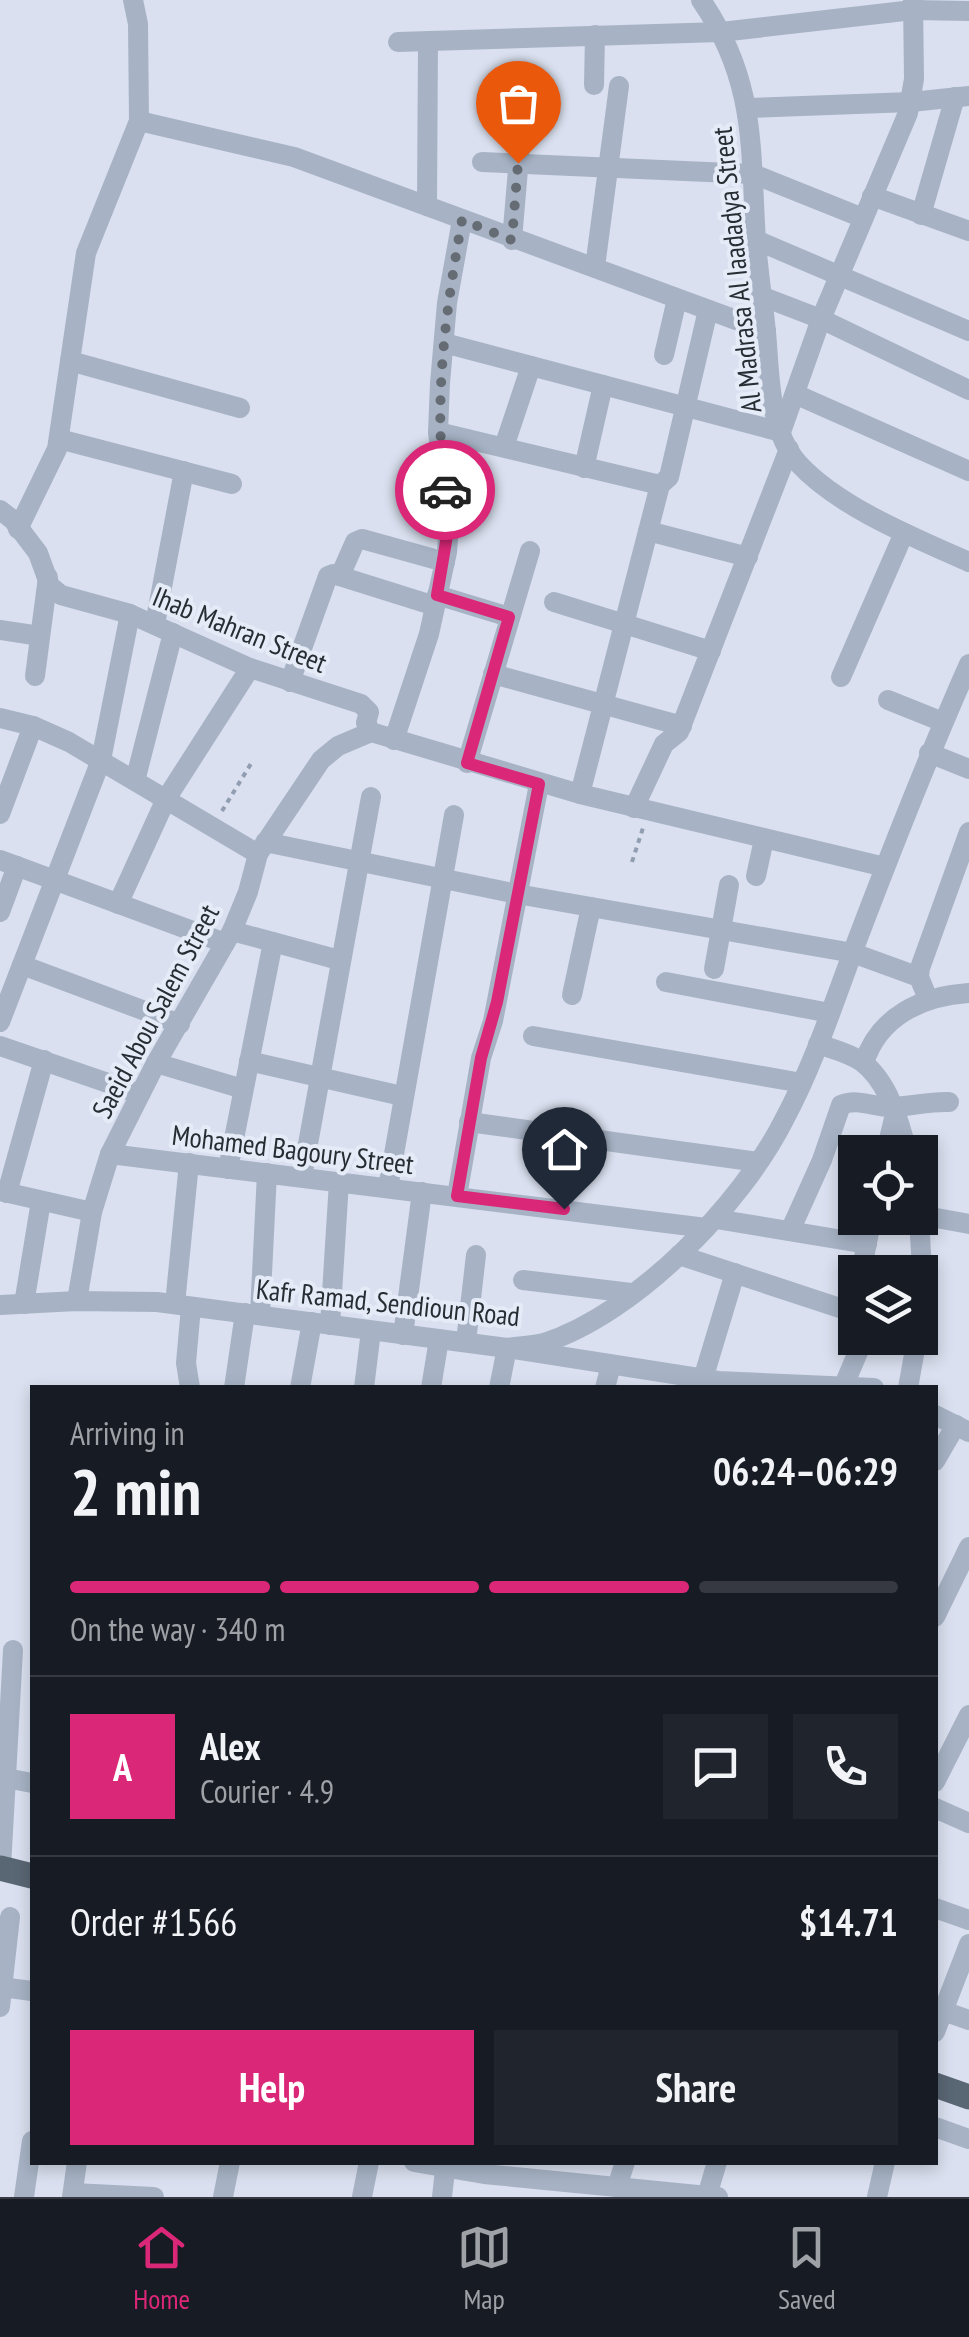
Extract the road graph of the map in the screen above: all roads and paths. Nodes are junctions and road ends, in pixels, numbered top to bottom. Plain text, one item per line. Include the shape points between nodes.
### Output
1 (132, 0) edge
2 (701, 0) edge
3 (913, 5) edge
4 (969, 10) edge
5 (721, 32) junction
6 (595, 35) junction
7 (428, 41) junction
8 (398, 42) dead end
9 (594, 84) dead end
10 (619, 86) dead end
11 (962, 96) edge
12 (524, 99) dead end
13 (910, 102) junction
14 (748, 108) junction
15 (139, 121) junction
16 (482, 162) dead end
17 (518, 163) junction
18 (608, 168) junction
19 (753, 174) junction
20 (872, 196) junction
21 (427, 206) junction
22 (920, 215) junction
23 (863, 218) junction
24 (462, 220) junction
25 (969, 230) edge
26 (512, 240) junction
27 (756, 240) junction
28 (595, 268) junction
29 (839, 275) junction
30 (760, 296) junction
31 (677, 299) junction
32 (708, 310) junction
33 (821, 319) junction
34 (969, 331) edge
35 (766, 332) junction
36 (444, 343) junction
37 (664, 354) dead end
38 (70, 361) junction
39 (530, 366) junction
40 (603, 385) junction
41 (969, 390) edge
42 (794, 394) junction
43 (685, 407) junction
44 (240, 408) dead end
45 (438, 432) junction
46 (59, 439) junction
47 (785, 441) junction
48 (504, 448) junction
49 (584, 468) junction
50 (969, 470) edge
51 (184, 472) junction
52 (232, 484) dead end
53 (660, 485) junction
54 (0, 510) edge
55 (18, 528) junction
56 (648, 531) junction
57 (904, 533) junction
58 (530, 550) dead end
59 (748, 557) junction
60 (444, 562) junction
61 (969, 562) edge
62 (337, 575) junction
63 (48, 577) junction
64 (436, 601) junction
65 (554, 602) dead end
66 (130, 614) junction
67 (509, 617) junction
68 (624, 624) junction
69 (164, 628) junction
70 (0, 630) edge
71 (40, 636) junction
72 (711, 651) junction
73 (969, 664) edge
74 (250, 668) junction
75 (493, 674) junction
76 (35, 676) dead end
77 (841, 677) dead end
78 (290, 682) junction
79 (888, 700) dead end
80 (603, 705) junction
81 (0, 718) edge
82 (944, 722) junction
83 (33, 726) junction
84 (682, 726) junction
85 (371, 732) junction
86 (394, 740) junction
87 (929, 753) junction
88 (101, 760) junction
89 (252, 762) dead end
90 (467, 763) junction
91 (969, 769) edge
92 (136, 781) junction
93 (539, 784) junction
94 (580, 794) junction
95 (371, 797) dead end
96 (166, 800) junction
97 (641, 810) junction
98 (0, 814) edge
99 (454, 815) dead end
100 (212, 828) junction
101 (969, 832) edge
102 (764, 839) junction
103 (261, 848) junction
104 (359, 862) junction
105 (632, 862) dead end
106 (8, 863) edge
107 (886, 867) junction
108 (756, 876) dead end
109 (442, 878) junction
110 (55, 880) junction
111 (729, 886) dead end
112 (517, 894) junction
113 (118, 904) junction
114 (591, 907) junction
115 (0, 912) edge
116 (721, 930) junction
117 (229, 937) junction
118 (273, 942) junction
119 (852, 954) junction
120 (339, 960) junction
121 (22, 965) junction
122 (714, 969) dead end
123 (919, 977) junction
124 (666, 982) dead end
125 (969, 993) edge
126 (572, 995) dead end
127 (928, 999) junction
128 (830, 1012) junction
129 (0, 1022) edge
130 (180, 1024) junction
131 (533, 1036) dead end
132 (818, 1044) junction
133 (0, 1046) edge
134 (44, 1060) junction
135 (249, 1061) junction
136 (156, 1063) junction
137 (864, 1063) junction
138 (318, 1077) junction
139 (802, 1083) junction
140 (244, 1089) junction
141 (140, 1094) junction
142 (402, 1096) junction
143 (949, 1102) dead end
144 (894, 1110) junction
145 (469, 1122) junction
146 (889, 1135) edge
147 (902, 1135) edge
148 (110, 1154) junction
149 (758, 1162) junction
150 (189, 1163) junction
151 (228, 1168) junction
152 (267, 1173) junction
153 (302, 1176) junction
154 (339, 1182) junction
155 (388, 1188) junction
156 (4, 1192) edge
157 (422, 1192) junction
158 (457, 1196) junction
159 (41, 1201) junction
160 (92, 1212) junction
161 (938, 1219) edge
162 (711, 1223) junction
163 (969, 1224) edge
164 (790, 1231) junction
165 (869, 1235) edge
166 (867, 1244) junction
167 (476, 1255) dead end
168 (679, 1255) junction
169 (864, 1255) edge
170 (734, 1273) junction
171 (523, 1280) dead end
172 (631, 1293) junction
173 (77, 1301) junction
174 (838, 1303) edge
175 (24, 1304) junction
176 (0, 1305) edge
177 (183, 1305) junction
178 (253, 1314) junction
179 (321, 1323) junction
180 (372, 1331) junction
181 (404, 1335) junction
182 (439, 1339) junction
183 (466, 1342) junction
184 (507, 1348) junction
185 (857, 1355) edge
186 (914, 1355) edge
187 (611, 1366) junction
188 (656, 1380) edge
189 (712, 1382) edge
190 (844, 1384) junction
191 (190, 1385) edge
192 (235, 1385) edge
193 (301, 1385) edge
194 (364, 1385) edge
195 (431, 1385) edge
196 (500, 1385) edge
197 (607, 1385) edge
198 (794, 1385) edge
199 (832, 1385) edge
200 (852, 1385) edge
201 (909, 1385) edge
202 (938, 1416) edge
203 (962, 1428) edge
204 (938, 1457) edge
205 (969, 1548) edge
206 (938, 1611) edge
207 (15, 1650) edge
208 (22, 1679) edge
209 (969, 1716) edge
210 (961, 1749) edge
211 (6, 1778) junction
212 (938, 1778) edge
213 (30, 1783) edge
214 (938, 1809) edge
215 (969, 1823) edge
216 (0, 1868) edge
217 (30, 1876) edge
218 (938, 1909) edge
219 (5, 1916) edge
220 (969, 1920) edge
221 (30, 1922) edge
222 (969, 1944) edge
223 (30, 1991) edge
224 (1, 1994) edge
225 (939, 2009) edge
226 (969, 2020) edge
227 (938, 2086) edge
228 (969, 2097) edge
229 (938, 2128) edge
230 (969, 2139) edge
231 (30, 2155) edge
232 (77, 2165) edge
233 (229, 2165) edge
234 (368, 2165) edge
235 (625, 2165) edge
236 (716, 2165) edge
237 (885, 2165) edge
238 (445, 2166) edge
239 (528, 2170) edge
240 (613, 2190) edge
241 (73, 2195) edge
242 (884, 2195) edge
243 (707, 2196) edge
244 (24, 2197) edge
245 (154, 2197) edge
246 (223, 2197) edge
247 (362, 2197) edge
248 (442, 2197) edge
249 (718, 2197) edge

1 - 15 street
2 - 5 street, Al Madrasa Al Iaadadya Street
3 - 4 street
3 - 5 street
3 - 13 street
5 - 6 street
5 - 14 street, Al Madrasa Al Iaadadya Street
6 - 7 street
6 - 9 street
7 - 8 street
7 - 21 street
10 - 18 street
11 - 13 street
11 - 22 street
12 - 17 street
13 - 14 street
13 - 20 street
14 - 19 street, Al Madrasa Al Iaadadya Street
15 - 21 street via 294,157
15 - 38 street via 86,253
16 - 17 street
17 - 18 street
17 - 26 street
18 - 19 street
18 - 28 street
19 - 23 street
19 - 27 street, Al Madrasa Al Iaadadya Street
20 - 22 street
20 - 23 street
21 - 24 street
22 - 25 street
23 - 29 street
24 - 26 street
24 - 36 street
26 - 28 street
27 - 29 street
27 - 30 street, Al Madrasa Al Iaadadya Street
28 - 31 street
29 - 33 street
29 - 34 street
30 - 33 street
30 - 35 street, Al Madrasa Al Iaadadya Street
31 - 32 street
31 - 37 street
32 - 35 street
32 - 43 street
33 - 41 street
33 - 42 street
35 - 47 street, Al Madrasa Al Iaadadya Street via 769,380
36 - 39 street
36 - 45 street
38 - 44 street
38 - 46 street
39 - 40 street
39 - 48 street
40 - 43 street
40 - 49 street
42 - 47 street
42 - 50 street
43 - 47 street
43 - 53 street via 669,476
45 - 48 street
45 - 60 street via 449,524
46 - 51 street
46 - 55 street
47 - 57 street via 816,480
47 - 59 street
48 - 49 street
49 - 53 street
51 - 52 street
51 - 69 street
53 - 56 street
54 - 55 street, Ihab Mahran Street
55 - 63 street, Ihab Mahran Street
56 - 59 street
56 - 68 street
57 - 61 street
57 - 77 street
58 - 67 street
59 - 72 street
60 - 62 street via 362,539
60 - 64 street
62 - 64 street
62 - 78 street via 323,583
63 - 66 street, Ihab Mahran Street via 61,594
63 - 71 street
64 - 67 street
64 - 86 street
65 - 68 street
66 - 69 street, Ihab Mahran Street
66 - 88 street
67 - 75 street
68 - 72 street
68 - 80 street
69 - 74 street, Ihab Mahran Street
69 - 92 street
70 - 71 street
71 - 76 street
72 - 84 street
73 - 82 street, Kafr Ramad, Sendioun Road
74 - 78 street, Ihab Mahran Street
74 - 96 street
75 - 80 street
75 - 90 street
78 - 85 street, Ihab Mahran Street via 361,704
79 - 82 street
80 - 84 street
80 - 94 street
81 - 83 street
82 - 87 street, Kafr Ramad, Sendioun Road
83 - 88 street
83 - 98 street
84 - 97 street via 664,744
85 - 86 street
85 - 103 street, Saeid Abou Salem Street via 321,760
86 - 90 street
87 - 91 street
87 - 107 street, Kafr Ramad, Sendioun Road
88 - 92 street
88 - 110 street
89 - 100 path
90 - 93 street
92 - 96 street
93 - 94 street
93 - 112 street
94 - 97 street
95 - 104 street
96 - 100 street
96 - 113 street
97 - 102 street
97 - 105 path
99 - 109 street
100 - 103 street
101 - 123 street
102 - 107 street
102 - 108 street
103 - 104 street
103 - 117 street, Saeid Abou Salem Street
104 - 109 street
104 - 120 street
106 - 110 street
106 - 115 street
107 - 119 street, Kafr Ramad, Sendioun Road
109 - 112 street
109 - 142 street
110 - 113 street
110 - 121 street
111 - 116 street
112 - 114 street
112 - 145 street
113 - 117 street
114 - 116 street
114 - 126 street
116 - 119 street
116 - 122 street
117 - 118 street
117 - 130 street, Saeid Abou Salem Street
118 - 120 street
118 - 135 street
119 - 123 street
119 - 128 street, Kafr Ramad, Sendioun Road
120 - 138 street
121 - 129 street
121 - 130 street
123 - 127 street
124 - 128 street
125 - 127 street
127 - 137 street via 882,1028
128 - 132 street, Kafr Ramad, Sendioun Road
130 - 136 street, Saeid Abou Salem Street
131 - 139 street
132 - 137 street
132 - 139 street, Kafr Ramad, Sendioun Road
133 - 134 street
134 - 141 street
134 - 156 street
135 - 138 street
135 - 140 street
136 - 140 street
136 - 141 street, Saeid Abou Salem Street
137 - 144 street
138 - 142 street
138 - 153 street
139 - 149 street, Kafr Ramad, Sendioun Road
140 - 151 street
141 - 148 street, Saeid Abou Salem Street
142 - 155 street
143 - 144 street
144 - 146 street
144 - 147 street
144 - 164 street via 841,1105
145 - 149 street
145 - 158 street
148 - 150 street, Mohamed Bagoury Street
148 - 160 street, Saeid Abou Salem Street
149 - 162 street, Kafr Ramad, Sendioun Road
150 - 151 street, Mohamed Bagoury Street
150 - 177 street
151 - 152 street, Mohamed Bagoury Street
152 - 153 street, Mohamed Bagoury Street
152 - 178 street
153 - 154 street, Mohamed Bagoury Street
154 - 155 street, Mohamed Bagoury Street
154 - 179 street
155 - 157 street, Mohamed Bagoury Street
156 - 159 street
157 - 158 street, Mohamed Bagoury Street
157 - 181 street
158 - 162 street, Mohamed Bagoury Street
159 - 160 street
159 - 175 street
160 - 173 street, Saeid Abou Salem Street
161 - 163 street
162 - 164 street, Mohamed Bagoury Street
162 - 168 street, Kafr Ramad, Sendioun Road
164 - 166 street, Mohamed Bagoury Street
165 - 166 street
166 - 169 street
167 - 183 street
168 - 170 street
168 - 172 street, Kafr Ramad, Sendioun Road
170 - 174 street
170 - 189 street
171 - 172 street
172 - 184 street, Kafr Ramad, Sendioun Road via 566,1334
173 - 175 street, Kafr Ramad, Sendioun Road
173 - 177 street, Kafr Ramad, Sendioun Road
175 - 176 street, Kafr Ramad, Sendioun Road
177 - 178 street, Kafr Ramad, Sendioun Road
177 - 191 street
178 - 179 street, Kafr Ramad, Sendioun Road
178 - 192 street
179 - 180 street, Kafr Ramad, Sendioun Road
179 - 193 street
180 - 181 street, Kafr Ramad, Sendioun Road
180 - 194 street
181 - 182 street, Kafr Ramad, Sendioun Road
182 - 183 street, Kafr Ramad, Sendioun Road
182 - 195 street
183 - 184 street, Kafr Ramad, Sendioun Road
184 - 187 street
184 - 196 street
185 - 190 street
186 - 201 street
187 - 188 street
187 - 197 street
188 - 189 street
189 - 198 street
190 - 199 street
190 - 200 street
202 - 203 street
203 - 204 street
205 - 206 street
207 - 208 street
208 - 211 street
209 - 210 street
210 - 212 street
211 - 213 street
211 - 216 street
214 - 215 street
216 - 217 main road
218 - 220 street
219 - 221 street
219 - 224 street
222 - 225 street
223 - 224 street
225 - 226 street
227 - 228 main road
229 - 230 street
231 - 244 street
232 - 241 street
233 - 246 street
234 - 247 street
235 - 240 street
236 - 243 street
237 - 242 street
238 - 239 street
238 - 248 street
239 - 240 street
240 - 243 street
241 - 245 street
243 - 249 street

